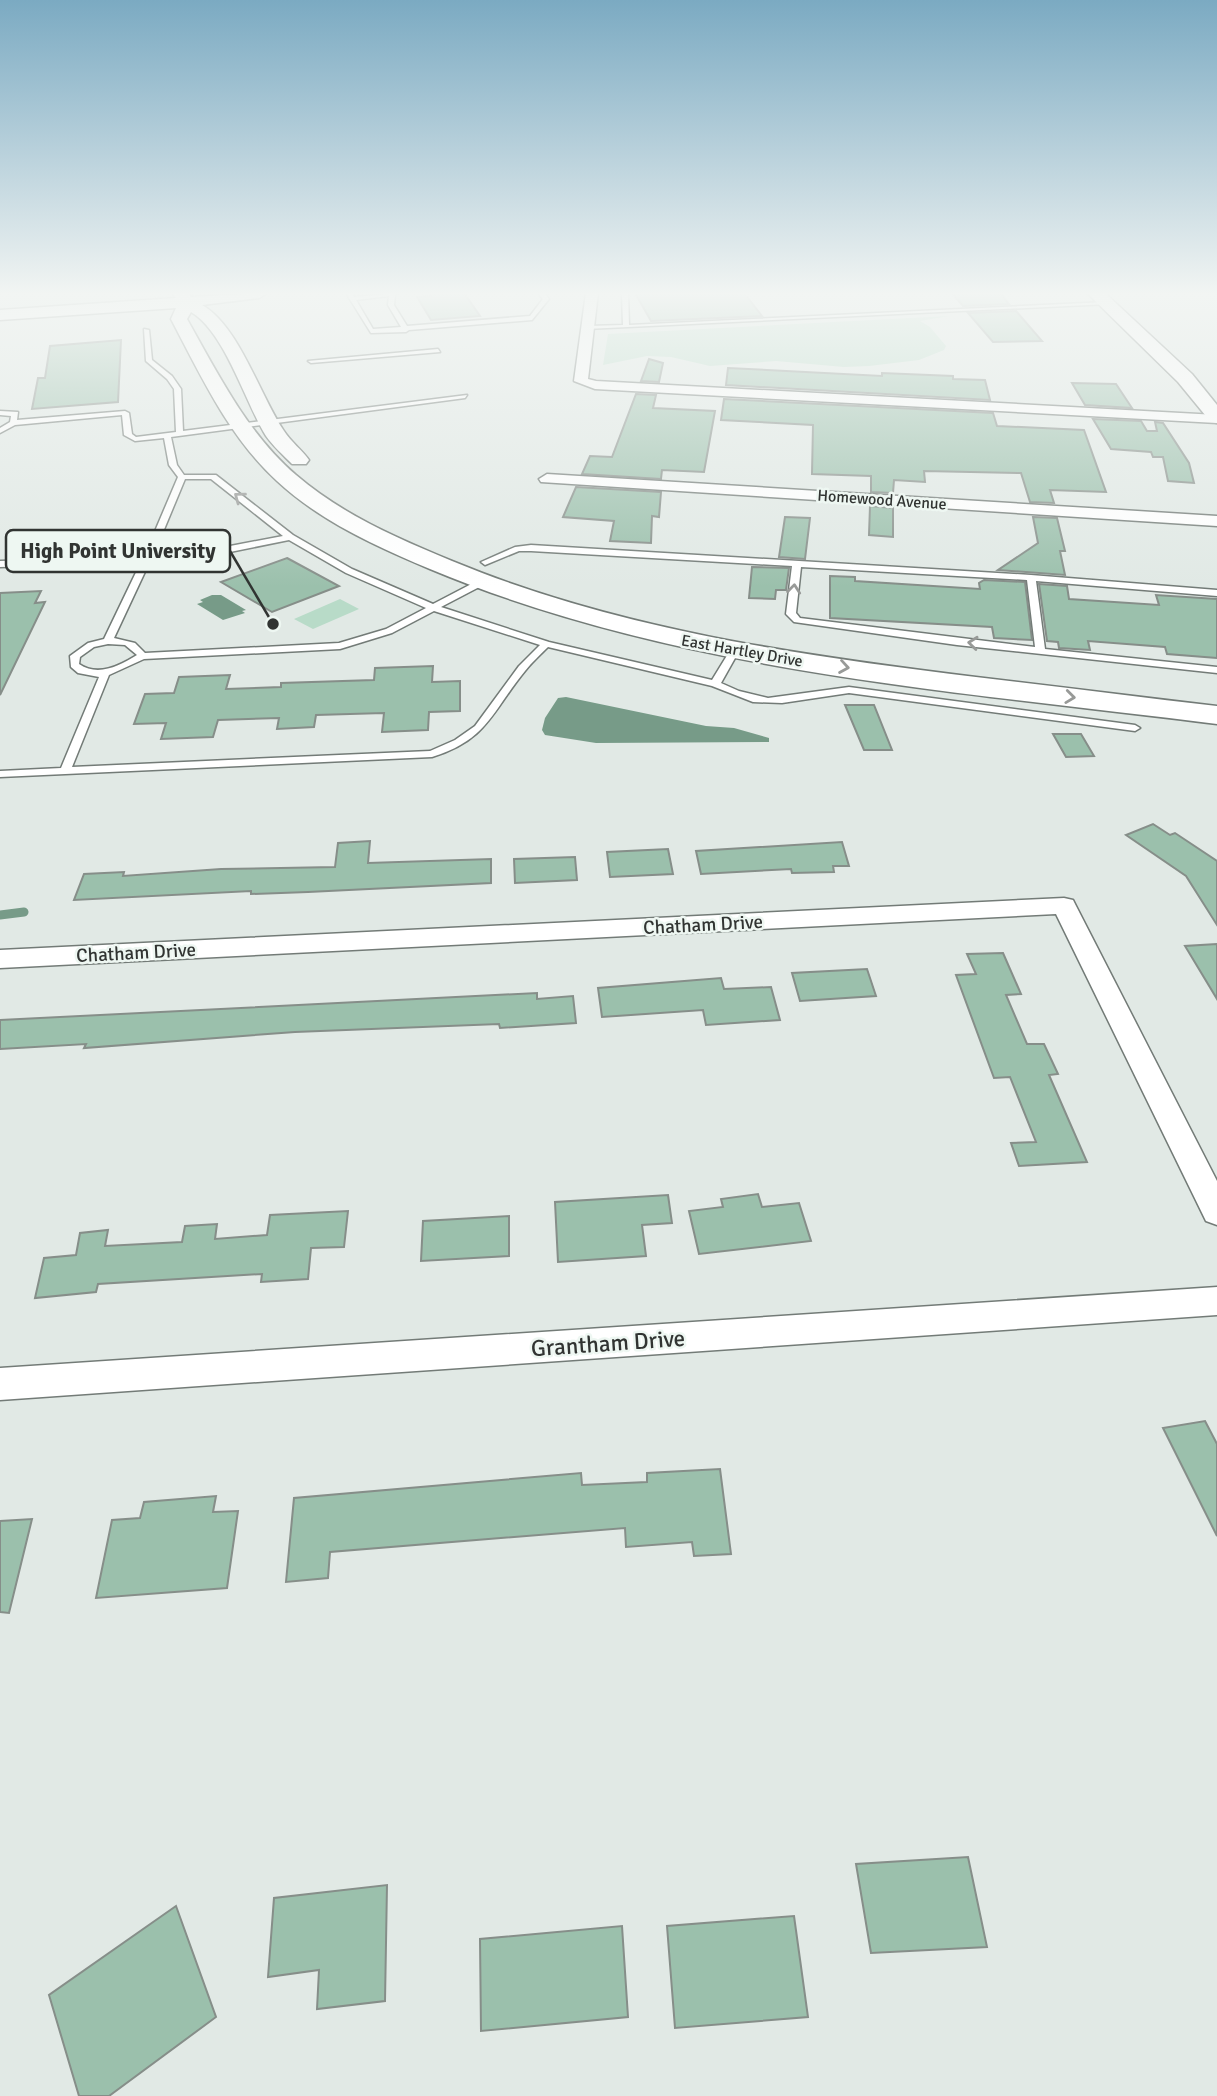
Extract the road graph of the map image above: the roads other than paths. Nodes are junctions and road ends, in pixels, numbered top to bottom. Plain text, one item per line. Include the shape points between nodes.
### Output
1 (179, 391) edge
2 (220, 391) edge
3 (253, 391) edge
4 (704, 391) edge
5 (1195, 391) edge
6 (465, 396) dead end
7 (370, 398) dead end
8 (378, 408) junction
9 (0, 413) edge
10 (385, 417) dead end
11 (1217, 418) edge
12 (13, 423) junction
13 (270, 423) junction
14 (241, 427) junction
15 (1, 429) edge
16 (180, 434) junction
17 (167, 436) junction
18 (182, 477) junction
19 (547, 479) dead end
20 (313, 480) junction
21 (1217, 521) edge
22 (290, 537) junction
23 (147, 559) junction
24 (0, 564) edge
25 (797, 564) junction
26 (483, 572) junction
27 (1031, 578) junction
28 (1217, 593) edge
29 (434, 607) junction
30 (108, 641) junction
31 (546, 644) junction
32 (1040, 650) junction
33 (734, 651) junction
34 (142, 656) junction
35 (1217, 670) edge
36 (105, 673) junction
37 (715, 684) junction
38 (1217, 695) edge
39 (1217, 715) edge
40 (1135, 728) dead end
41 (65, 771) junction
42 (0, 774) edge
43 (0, 959) edge
44 (1217, 1212) edge
45 (1217, 1301) edge
46 (0, 1384) edge

1 - 16 lane via 175,423
2 - 14 main road
3 - 13 main road
4 - 11 street
5 - 11 main road
6 - 8 lane
7 - 8 lane
8 - 10 lane
8 - 13 lane
9 - 12 lane via 15,414
12 - 15 lane
12 - 17 lane via 125,413 128,435 135,439
13 - 14 lane
13 - 20 main road
14 - 16 lane
14 - 20 main road via 259,451
16 - 17 lane
17 - 18 lane via 173,465
22 -> 18 lane via 213,477
18 - 23 lane
19 - 21 street, Homewood Avenue
20 - 26 main road, East Hartley Drive
20 - 26 main road, East Hartley Drive via 319,503 378,537
22 - 23 lane
22 - 29 lane via 349,571
23 - 24 lane
23 - 30 lane
25 - 26 lane via 531,548 518,549
25 - 27 lane
32 -> 25 lane via 797,620 791,614
26 - 29 lane
26 - 33 main road, East Hartley Drive via 565,610
26 - 38 main road, East Hartley Drive via 533,579 634,608 754,634
27 - 28 lane
27 - 32 lane
29 - 31 lane
29 - 34 lane via 389,631 340,646
30 - 34 lane via 136,646
30 - 36 lane via 80,650 73,660 78,669
31 - 37 lane
31 - 41 lane via 522,668 479,728 432,754
32 - 35 lane
33 - 37 lane
33 -> 39 main road, East Hartley Drive
34 - 36 lane via 127,667
36 - 41 lane
37 - 40 lane via 770,703 849,690
41 - 42 lane
43 - 44 street, Chatham Drive via 1064,906
45 - 46 street, Grantham Drive

